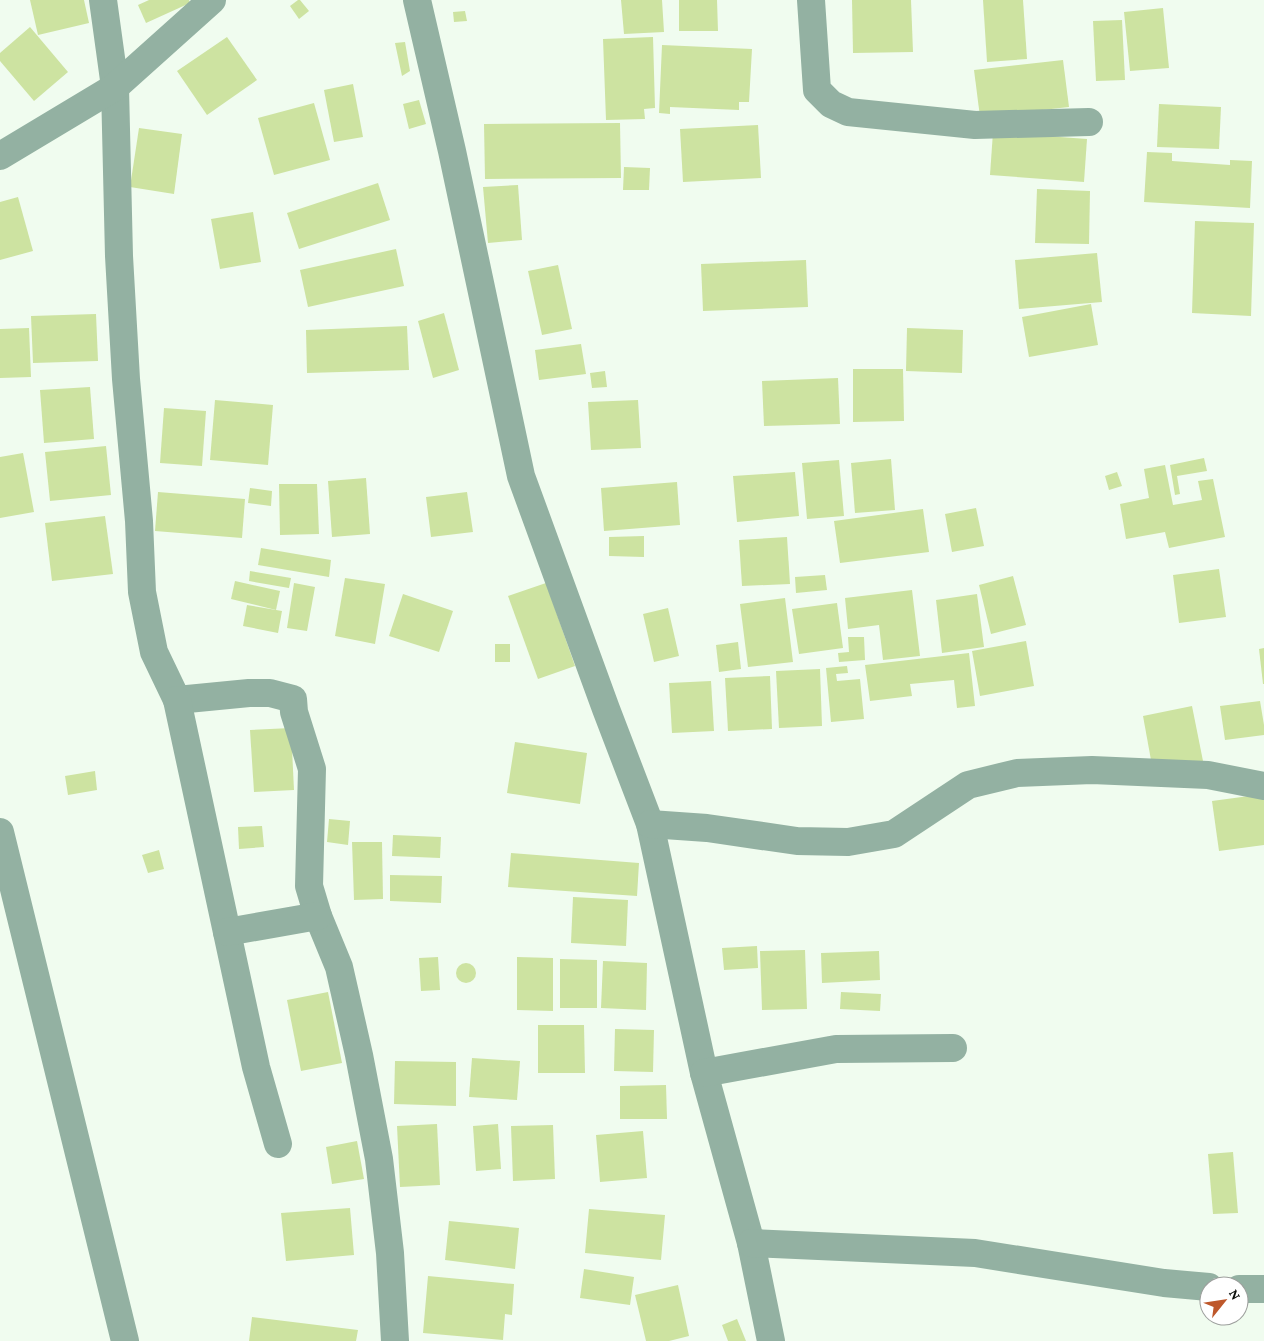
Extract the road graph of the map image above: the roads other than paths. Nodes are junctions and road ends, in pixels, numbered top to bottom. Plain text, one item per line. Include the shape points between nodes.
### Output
1 (104, 0) edge
2 (212, 0) edge
3 (417, 0) edge
4 (811, 0) edge
5 (115, 87) junction
6 (1089, 122) dead end
7 (0, 156) edge
8 (177, 700) junction
9 (1264, 786) edge
10 (650, 824) junction
11 (0, 832) edge
12 (318, 916) junction
13 (227, 932) junction
14 (953, 1048) dead end
15 (704, 1073) junction
16 (278, 1144) dead end
17 (750, 1243) junction
18 (1199, 1286) edge
19 (1249, 1289) edge
20 (1264, 1289) edge
21 (125, 1341) edge
22 (395, 1341) edge
23 (771, 1341) edge

1 - 5 street
2 - 5 street
3 - 10 street via 522,476
4 - 6 street via 817,90 831,104 848,112 974,125
5 - 7 street
5 - 8 street via 119,256 142,592 154,652
8 - 12 street via 249,693 270,693 293,699 312,768 309,886
8 - 13 street
9 - 10 street via 1208,775 1092,770 1017,773 968,785 894,834 848,842 797,841 708,828
10 - 15 street
11 - 21 street
12 - 13 street
12 - 22 street via 339,967 379,1159 390,1253
13 - 16 street via 256,1067
14 - 15 street via 836,1049
15 - 17 street
17 - 18 street via 975,1253
17 - 23 street
19 - 20 street

